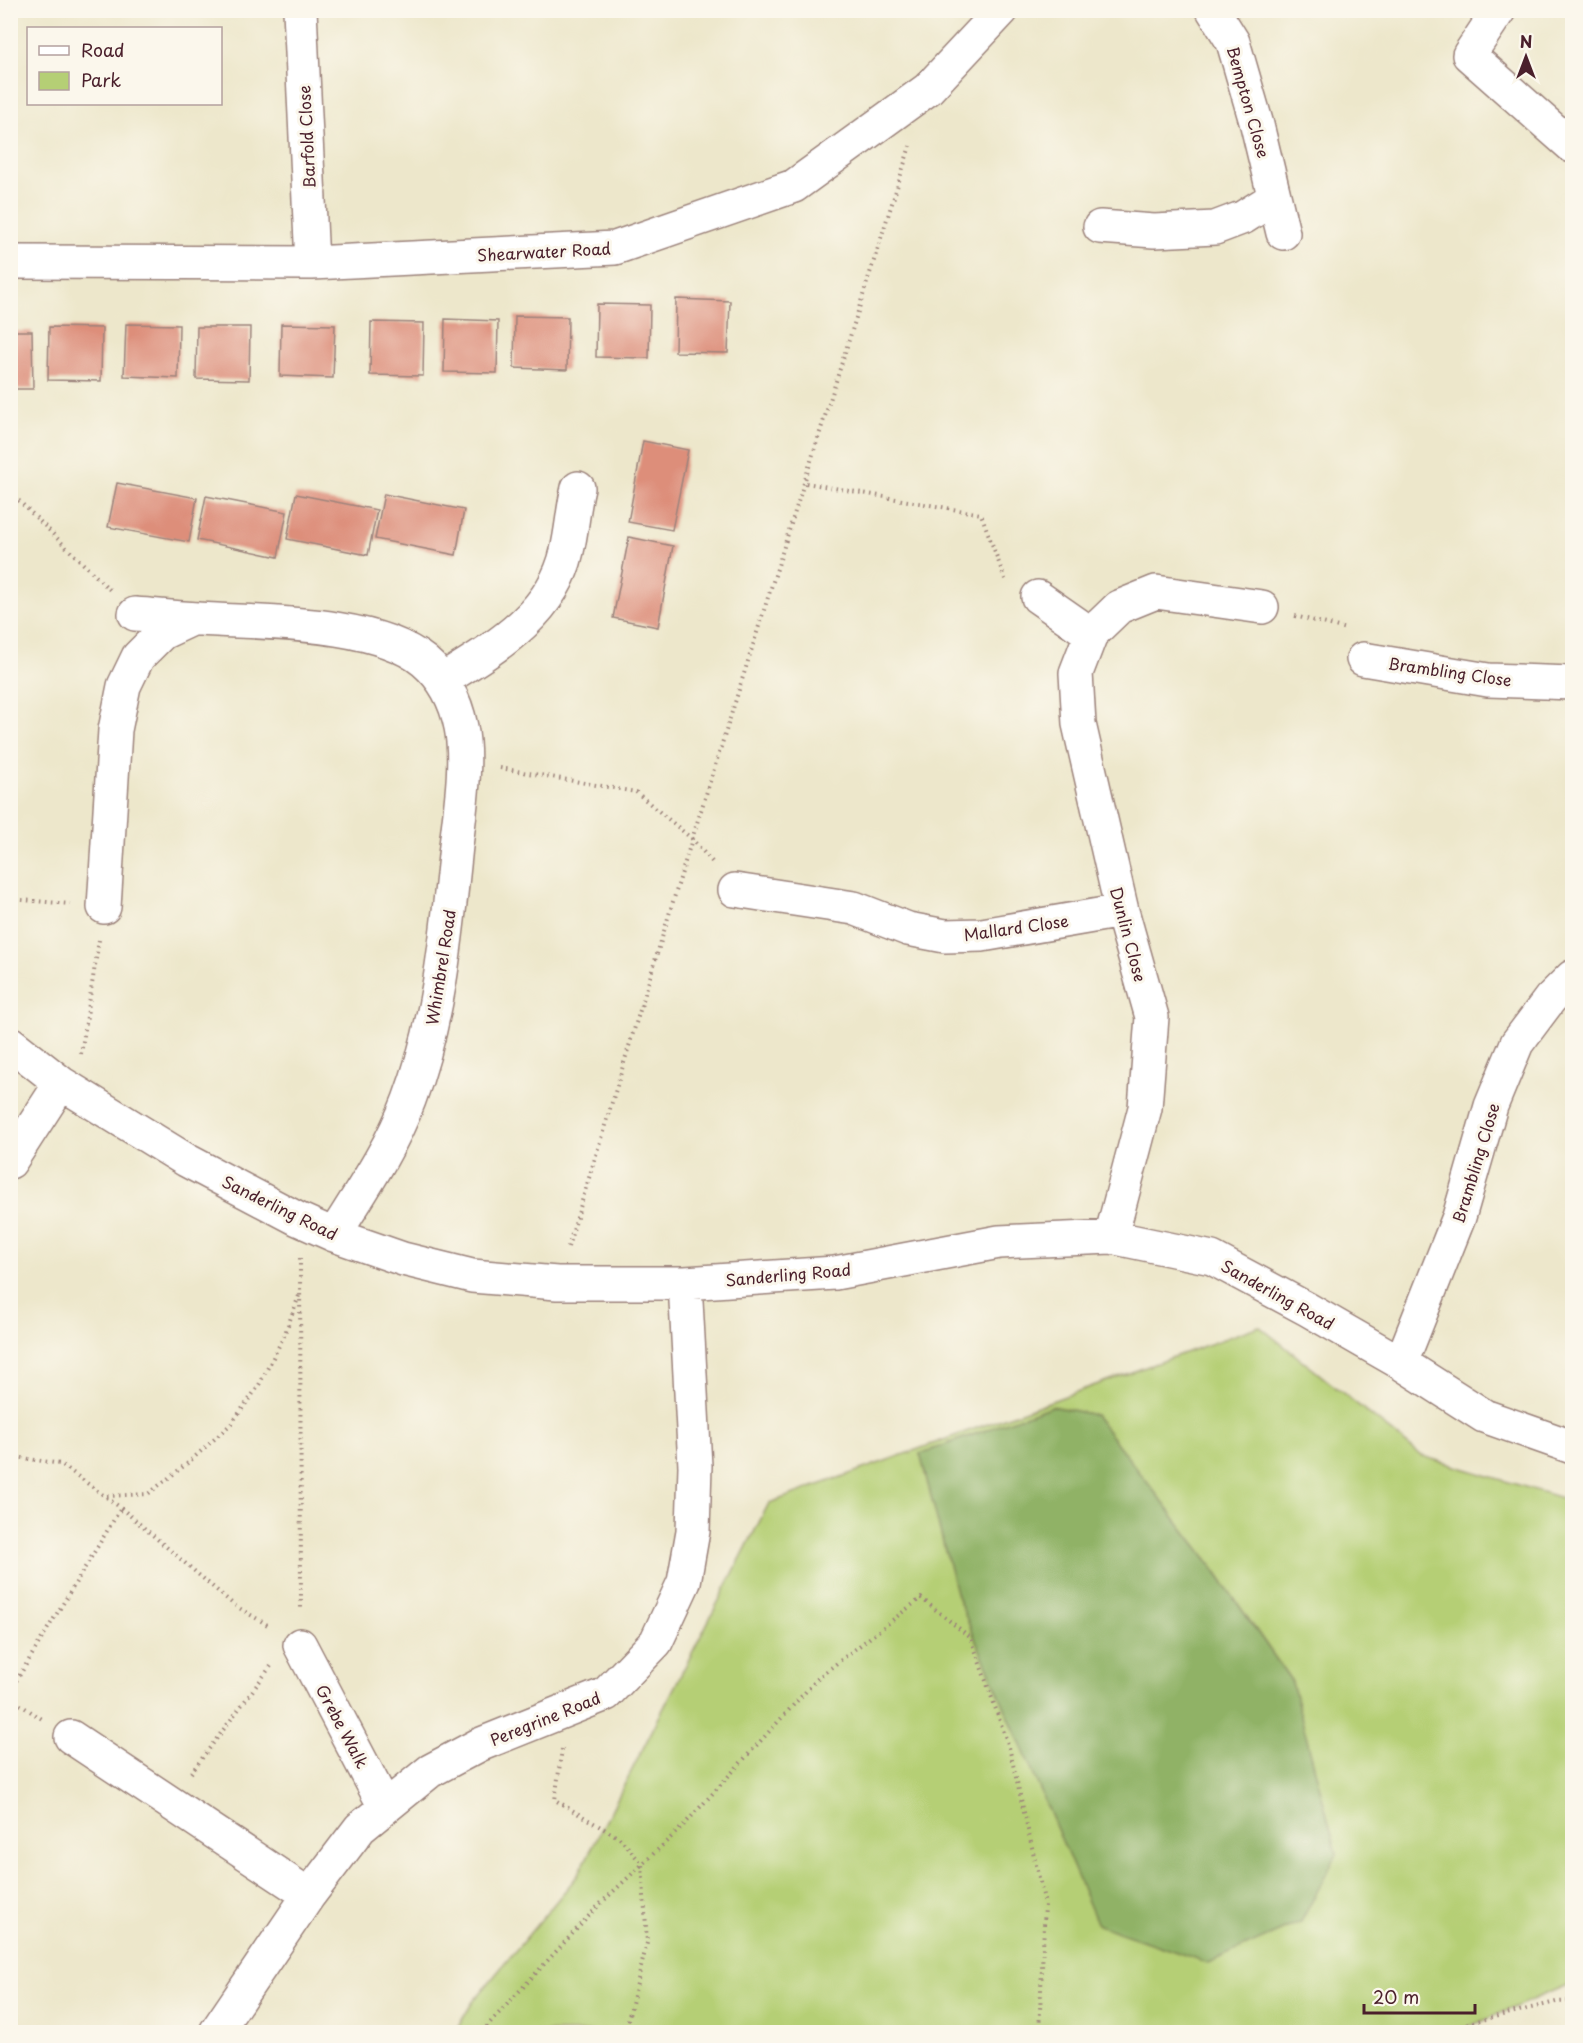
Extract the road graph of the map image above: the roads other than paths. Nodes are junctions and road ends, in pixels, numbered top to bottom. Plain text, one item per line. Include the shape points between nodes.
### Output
1 (300, 10) edge
2 (1002, 10) edge
3 (1213, 10) edge
4 (1499, 10) edge
5 (1572, 146) edge
6 (1274, 198) junction
7 (1100, 227) dead end
8 (1283, 233) dead end
9 (10, 262) edge
10 (312, 263) junction
11 (578, 488) dead end
12 (1038, 597) road end
13 (1262, 608) road end
14 (135, 614) road end
15 (192, 619) junction
16 (1091, 634) junction
17 (1363, 659) road end
18 (443, 680) junction
19 (1572, 683) edge
20 (735, 890) road end
21 (104, 907) road end
22 (1122, 911) junction
23 (1572, 977) edge
24 (10, 1043) edge
25 (61, 1083) junction
26 (10, 1162) edge
27 (334, 1235) junction
28 (1111, 1237) junction
29 (685, 1283) junction
30 (1401, 1363) junction
31 (1572, 1447) edge
32 (300, 1645) road end
33 (71, 1737) dead end
34 (385, 1807) junction
35 (309, 1895) junction
36 (216, 2032) edge

1 - 10 street, Barfold Close
2 - 10 street, Shearwater Road via 928,89 794,186 615,248
3 - 6 street, Bempton Close via 1233,42
4 - 5 street via 1469,55
6 - 7 street via 1244,218 1215,228 1154,231
6 - 8 street, Bempton Close
9 - 10 street, Shearwater Road
11 - 18 street via 563,521 567,552 556,581 532,617
12 - 16 street
13 - 16 street, Dunlin Close via 1156,592 1119,608
14 - 15 street, Whimbrel Road
15 - 18 street, Whimbrel Road via 284,623 351,632 394,644 423,660
15 - 21 street, Whimbrel Road via 162,633 138,657 124,686 115,730
16 - 22 street, Dunlin Close via 1076,673 1079,724
17 - 19 street, Brambling Close via 1488,680
18 - 27 street, Whimbrel Road via 462,729 463,761 443,969 429,1038 408,1101 374,1171
20 - 22 street, Mallard Close via 854,908 908,929 945,936 982,935
22 - 28 street, Dunlin Close via 1152,1017 1145,1108
23 - 30 street, Brambling Close via 1517,1043 1491,1106 1459,1217
24 - 25 street, Sanderling Road
25 - 26 street
25 - 27 street, Sanderling Road via 186,1160
27 - 29 street, Sanderling Road via 403,1259 472,1276 557,1282
28 - 29 street, Sanderling Road via 999,1242 835,1273
28 - 30 street, Sanderling Road via 1212,1258
29 - 34 street, Peregrine Road via 695,1466 693,1531 684,1582 656,1642 606,1694 479,1745 430,1771
30 - 31 street, Sanderling Road via 1484,1416
32 - 34 street, Grebe Walk
33 - 35 street
34 - 35 street, Peregrine Road via 360,1828
35 - 36 street, Peregrine Road

